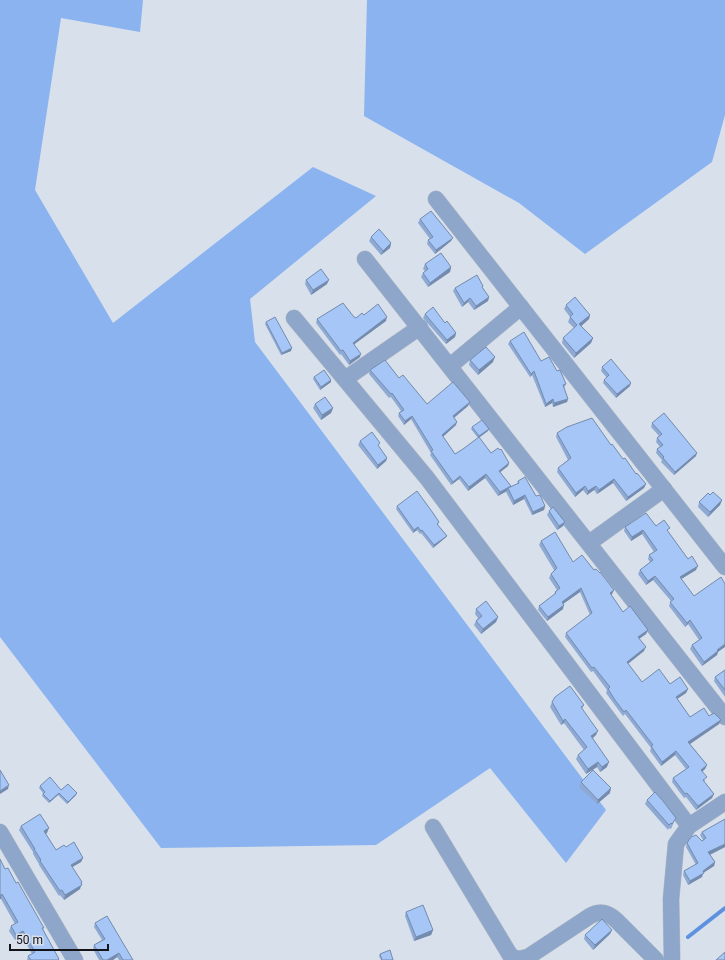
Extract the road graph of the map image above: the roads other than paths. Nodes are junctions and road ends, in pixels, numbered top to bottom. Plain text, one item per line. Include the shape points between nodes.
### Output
1 (436, 199) dead end
2 (365, 259) dead end
3 (521, 307) junction
4 (294, 318) dead end
5 (420, 327) junction
6 (450, 366) junction
7 (345, 379) junction
8 (664, 489) junction
9 (588, 543) junction
10 (725, 567) edge
11 (725, 718) edge
12 (725, 802) edge
13 (689, 826) junction
14 (433, 827) dead end
15 (0, 832) edge
16 (76, 960) edge
17 (656, 960) edge
18 (672, 960) edge

1 - 3 street
2 - 5 street
3 - 6 street
3 - 8 street
4 - 7 street
5 - 6 street
5 - 7 street
6 - 9 street
7 - 13 street via 427,478
8 - 9 street
8 - 10 street
9 - 11 street
12 - 13 street
13 - 18 street via 676,844 672,899
14 - 17 street via 514,958 528,957 596,912 603,912 616,920
15 - 16 street

